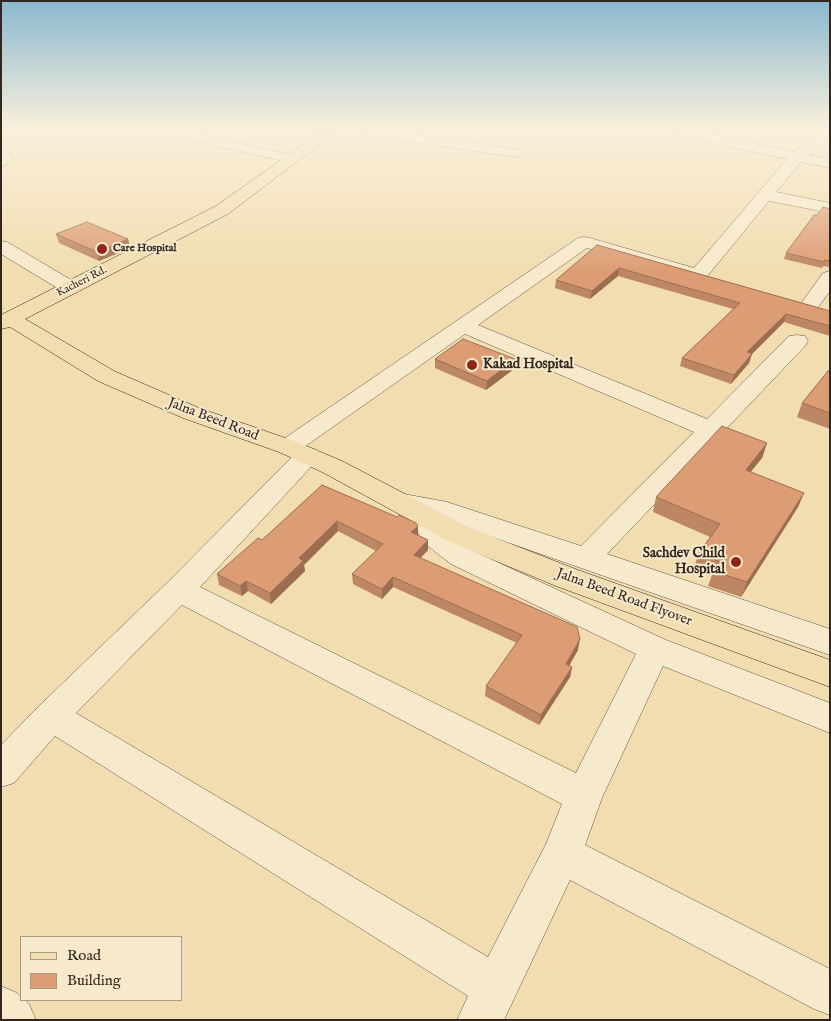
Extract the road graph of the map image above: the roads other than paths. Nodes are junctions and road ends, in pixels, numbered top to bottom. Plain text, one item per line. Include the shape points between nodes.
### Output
1 (268, 177) edge
2 (781, 177) edge
3 (765, 195) junction
4 (830, 208) edge
5 (1, 246) edge
6 (830, 278) edge
7 (71, 288) junction
8 (830, 312) edge
9 (3, 321) edge
10 (463, 326) junction
11 (797, 341) dead end
12 (711, 430) junction
13 (298, 452) junction
14 (410, 508) junction
15 (586, 558) junction
16 (179, 590) junction
17 (830, 642) edge
18 (655, 649) junction
19 (830, 674) edge
20 (51, 716) junction
21 (830, 718) edge
22 (1, 771) edge
23 (584, 796) junction
24 (562, 854) junction
25 (830, 993) edge
26 (487, 1004) edge
27 (1, 1009) edge
28 (13, 1020) edge

1 - 7 main road, Kacheri Rd. via 222,210
2 - 3 street
3 - 4 street
3 - 10 street via 707,278 584,242
5 - 7 street
6 - 8 street via 800,303
7 - 9 main road, Kacheri Rd.
9 - 13 main road, Jalna Beed Road via 14,321 106,376 191,413
10 - 12 street
10 - 13 street
11 - 12 street
12 - 15 street
13 - 14 main road, Jalna Beed Road
13 - 16 street
14 - 15 street via 447,511
14 - 18 street via 434,536 461,557
14 - 19 main road, Jalna Beed Road Flyover via 460,535 567,578
15 - 17 street
16 - 20 street
16 - 23 street
18 - 21 street
18 - 23 street
20 - 22 street
20 - 26 street
23 - 24 street
24 - 25 street
24 - 26 street
27 - 28 street

